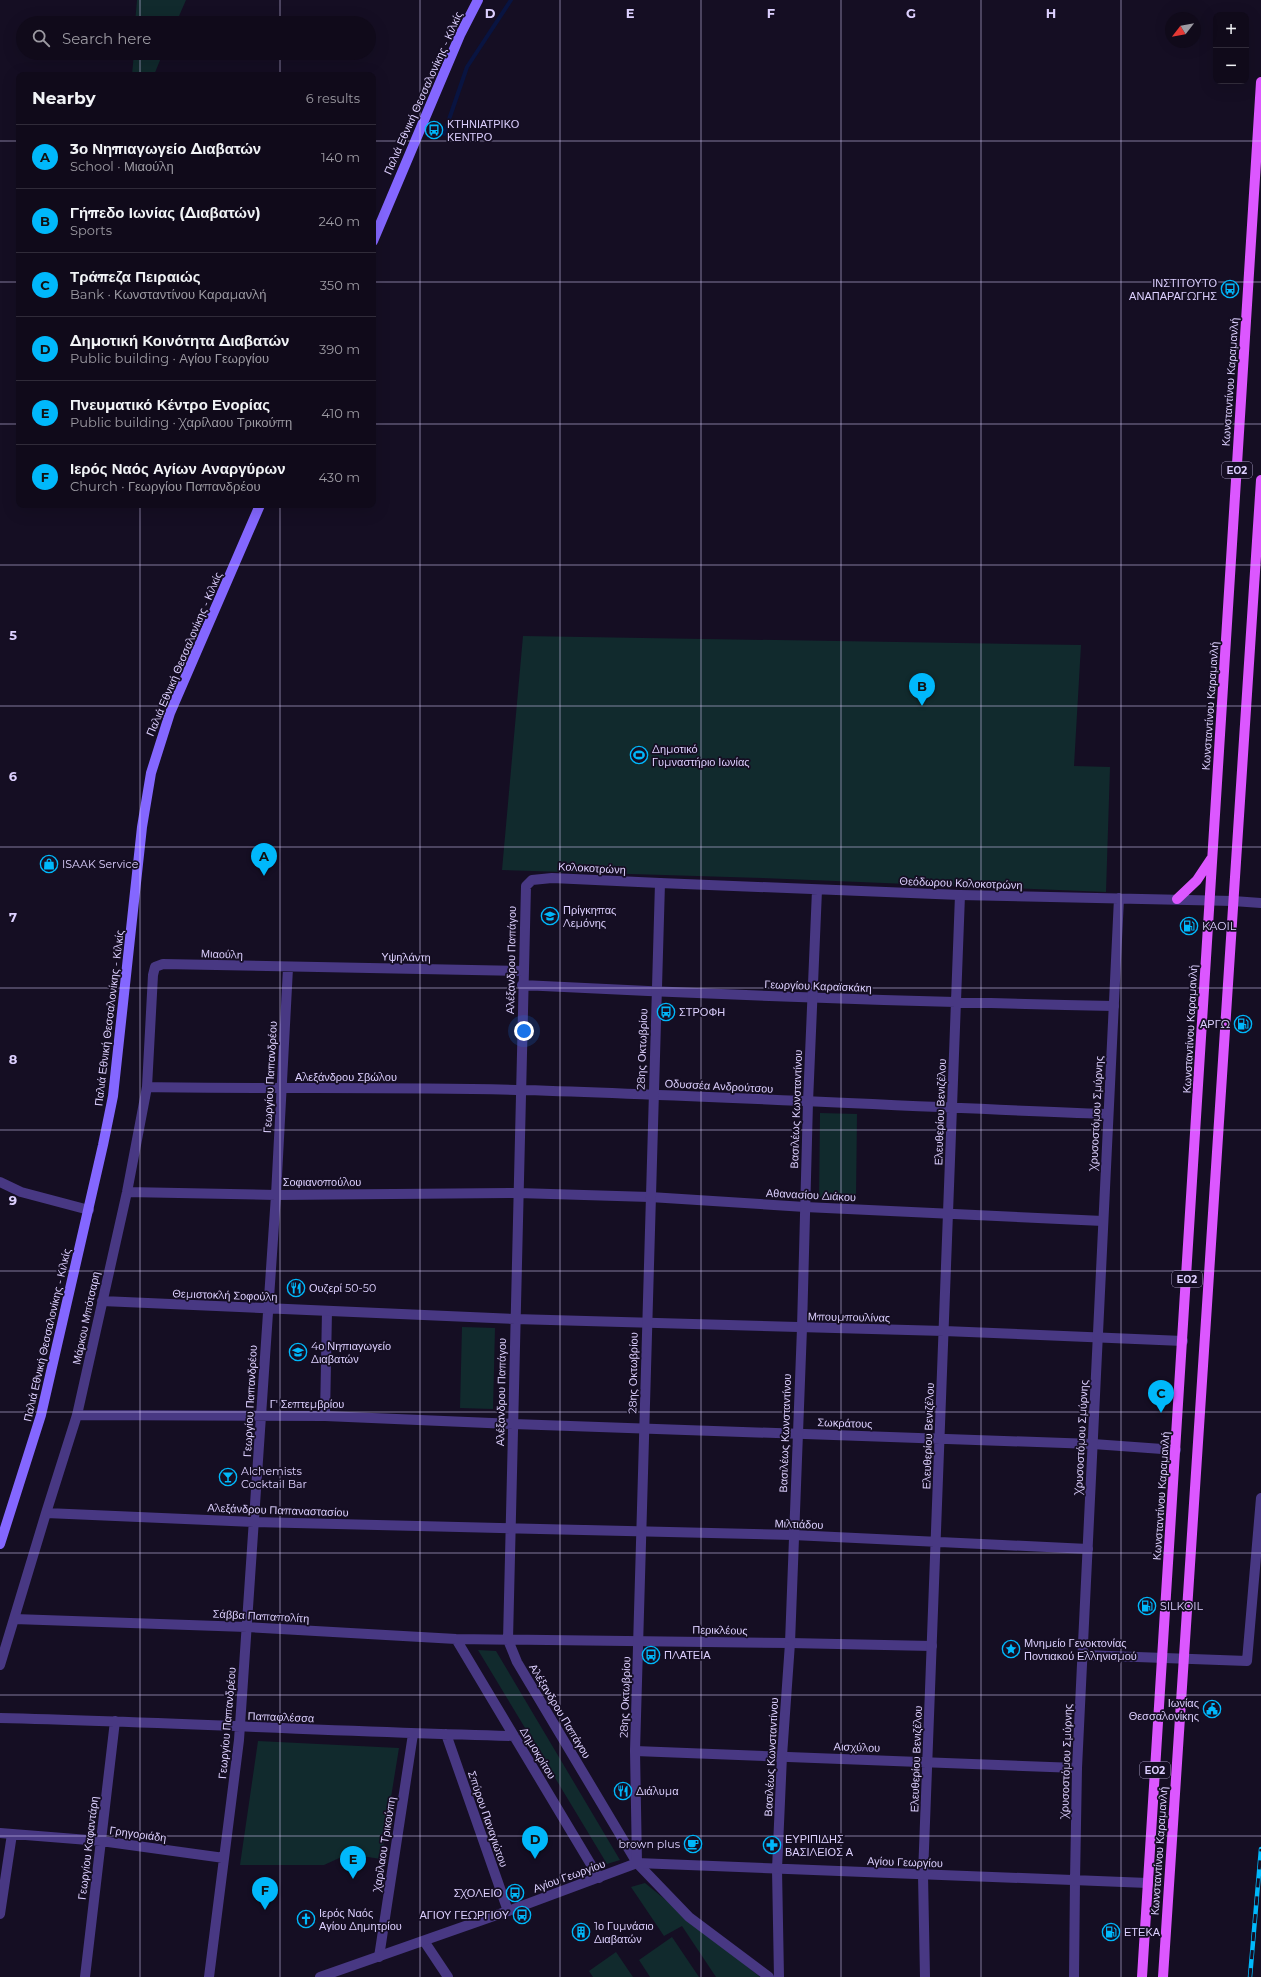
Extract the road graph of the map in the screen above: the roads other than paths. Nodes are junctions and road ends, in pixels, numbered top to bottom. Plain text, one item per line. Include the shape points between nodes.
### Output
1 (478, 0) edge
2 (1261, 82) edge
3 (376, 234) edge
4 (1261, 480) edge
5 (259, 508) edge
6 (1212, 858) junction
7 (660, 883) junction
8 (526, 886) joint
9 (817, 890) junction
10 (960, 895) junction
11 (1119, 898) junction
12 (1178, 899) junction
13 (1210, 901) junction
14 (1233, 901) junction
15 (1261, 903) edge
16 (155, 967) joint
17 (288, 968) junction
18 (523, 971) junction
19 (522, 985) junction
20 (656, 992) junction
21 (813, 998) junction
22 (956, 1003) junction
23 (1114, 1006) junction
24 (147, 1087) junction
25 (282, 1089) junction
26 (520, 1090) junction
27 (653, 1094) junction
28 (808, 1102) junction
29 (952, 1108) junction
30 (1108, 1114) junction
31 (0, 1182) edge
32 (127, 1192) junction
33 (518, 1193) junction
34 (276, 1195) junction
35 (650, 1198) junction
36 (805, 1207) junction
37 (88, 1210) junction
38 (948, 1213) junction
39 (1103, 1221) junction
40 (102, 1301) junction
41 (267, 1309) junction
42 (327, 1311) junction
43 (515, 1319) junction
44 (647, 1322) junction
45 (802, 1328) junction
46 (944, 1331) junction
47 (1098, 1338) junction
48 (1183, 1341) junction
49 (77, 1415) junction
50 (261, 1416) junction
51 (325, 1416) junction
52 (513, 1424) junction
53 (644, 1428) junction
54 (797, 1434) junction
55 (940, 1439) junction
56 (1093, 1444) junction
57 (1176, 1450) junction
58 (1261, 1498) edge
59 (46, 1513) junction
60 (254, 1522) junction
61 (510, 1528) junction
62 (641, 1532) junction
63 (793, 1535) junction
64 (936, 1541) junction
65 (0, 1544) edge
66 (1088, 1549) junction
67 (14, 1620) junction
68 (247, 1627) junction
69 (456, 1639) junction
70 (508, 1640) junction
71 (638, 1641) junction
72 (790, 1644) junction
73 (932, 1646) junction
74 (1082, 1655) junction
75 (1162, 1658) junction
76 (1184, 1659) junction
77 (0, 1665) edge
78 (0, 1718) edge
79 (115, 1721) junction
80 (240, 1727) junction
81 (413, 1734) junction
82 (446, 1734) junction
83 (514, 1736) junction
84 (635, 1751) junction
85 (782, 1756) junction
86 (928, 1762) junction
87 (1077, 1768) junction
88 (0, 1833) edge
89 (12, 1834) junction
90 (101, 1841) junction
91 (224, 1858) junction
92 (637, 1863) junction
93 (777, 1869) junction
94 (923, 1874) junction
95 (599, 1878) junction
96 (1075, 1880) junction
97 (1148, 1883) junction
98 (508, 1911) junction
99 (0, 1914) edge
100 (424, 1941) junction
101 (379, 1957) junction
102 (84, 1977) edge
103 (209, 1977) edge
104 (321, 1977) edge
105 (448, 1977) edge
106 (769, 1977) edge
107 (779, 1977) edge
108 (925, 1977) edge
109 (1074, 1977) edge
110 (1142, 1977) edge
111 (1163, 1977) edge

1 - 3 main road, Παλιά Εθνική Θεσσαλονίκης - Κιλκίς via 460,35
2 - 6 main road, Κωνσταντίνου Καραμανλή / ΕΟ2
4 - 14 main road, Κωνσταντίνου Καραμανλή / ΕΟ2
5 - 37 main road, Παλιά Εθνική Θεσσαλονίκης - Κιλκίς via 170,712 151,773 142,827 113,1096
6 - 12 main road via 1197,880
6 - 13 main road, Κωνσταντίνου Καραμανλή / ΕΟ2
7 - 8 street, Κολοκοτρώνη via 552,878 532,880
7 - 9 street, Θεόδωρου Κολοκοτρώνη
7 - 20 street, 28ης Οκτωβρίου
8 - 18 street, Αλέξανδρου Παπάγου
9 - 10 street, Θεόδωρου Κολοκοτρώνη
9 - 21 street, Βασιλέως Κωνσταντίνου
10 - 11 street, Θεόδωρου Κολοκοτρώνη
10 - 22 street, Ελευθερίου Βενιζέλου
11 - 12 street, Θεόδωρου Κολοκοτρώνη
11 - 23 street, Χρυσοστόμου Σμύρνης
12 - 13 street, Θεόδωρου Κολοκοτρώνη
13 - 14 street, Θεόδωρου Κολοκοτρώνη
13 - 48 main road, Κωνσταντίνου Καραμανλή / ΕΟ2
14 - 15 street, Θεόδωρου Κολοκοτρώνη
14 - 76 main road, Κωνσταντίνου Καραμανλή / ΕΟ2
16 - 17 street, Μιαούλη via 163,964
16 - 24 street, Μάρκου Μπότσαρη
17 - 18 street, Υψηλάντη
17 - 25 street, Γεωργίου Παπανδρέου
18 - 19 street, Αλέξανδρου Παπάγου
19 - 20 street, Γεωργίου Καραϊσκάκη
19 - 26 street, Αλέξανδρου Παπάγου
20 - 21 street, Γεωργίου Καραϊσκάκη
20 - 27 street, 28ης Οκτωβρίου
21 - 22 street, Γεωργίου Καραϊσκάκη
21 - 28 street, Βασιλέως Κωνσταντίνου
22 - 23 street, Γεωργίου Καραϊσκάκη
22 - 29 street, Ελευθερίου Βενιζέλου
23 - 30 street, Χρυσοστόμου Σμύρνης
24 - 25 street, Αλεξάνδρου Σβώλου
24 - 32 street, Μάρκου Μπότσαρη
25 - 26 street, Αλεξάνδρου Σβώλου
25 - 34 street, Γεωργίου Παπανδρέου
26 - 27 street, Οδυσσέα Ανδρούτσου
26 - 33 street, Αλέξανδρου Παπάγου
27 - 28 street, Οδυσσέα Ανδρούτσου
27 - 35 street, 28ης Οκτωβρίου
28 - 29 street, Οδυσσέα Ανδρούτσου
28 - 36 street, Βασιλέως Κωνσταντίνου
29 - 30 street, Οδυσσέα Ανδρούτσου
29 - 38 street, Ελευθερίου Βενιζέλου
30 - 39 street, Χρυσοστόμου Σμύρνης
31 - 37 street via 21,1192
32 - 34 street, Σοφιανοπούλου
32 - 40 street, Μάρκου Μπότσαρη
33 - 34 street, Σοφιανοπούλου
33 - 35 street, Αθανασίου Διάκου
33 - 43 street, Αλέξανδρου Παπάγου
34 - 41 street, Γεωργίου Παπανδρέου
35 - 36 street, Αθανασίου Διάκου
35 - 44 street, 28ης Οκτωβρίου
36 - 38 street, Αθανασίου Διάκου
36 - 45 street, Βασιλέως Κωνσταντίνου
37 - 65 main road, Παλιά Εθνική Θεσσαλονίκης - Κιλκίς via 41,1415
38 - 39 street, Αθανασίου Διάκου
38 - 46 street, Ελευθερίου Βενιζέλου
39 - 47 street, Χρυσοστόμου Σμύρνης
40 - 41 street, Θεμιστοκλή Σοφούλη
40 - 49 street, Μάρκου Μπότσαρη
41 - 42 street, Θεμιστοκλή Σοφούλη
41 - 50 street, Γεωργίου Παπανδρέου
42 - 43 street, Θεμιστοκλή Σοφούλη
42 - 51 street
43 - 44 street, Μπουμπουλίνας
43 - 52 street, Αλέξανδρου Παπάγου
44 - 45 street, Μπουμπουλίνας
44 - 53 street, 28ης Οκτωβρίου
45 - 46 street, Μπουμπουλίνας
45 - 54 street, Βασιλέως Κωνσταντίνου
46 - 47 street, Μπουμπουλίνας
46 - 55 street, Ελευθερίου Βενιζέλου
47 - 48 street, Μπουμπουλίνας
47 - 56 street, Χρυσοστόμου Σμύρνης
48 - 57 main road, Κωνσταντίνου Καραμανλή / ΕΟ2
49 - 50 street, Γ' Σεπτεμβρίου
49 - 59 street, Μάρκου Μπότσαρη
50 - 51 street, Γ' Σεπτεμβρίου
50 - 60 street, Γεωργίου Παπανδρέου
51 - 52 street, Γ' Σεπτεμβρίου
52 - 53 street, Σωκράτους
52 - 61 street, Αλέξανδρου Παπάγου
53 - 54 street, Σωκράτους
53 - 62 street, 28ης Οκτωβρίου
54 - 55 street, Σωκράτους
54 - 63 street, Βασιλέως Κωνσταντίνου
55 - 56 street, Σωκράτους
55 - 64 street, Ελευθερίου Βενιζέλου
56 - 57 street, Σωκράτους
56 - 66 street, Χρυσοστόμου Σμύρνης
57 - 75 main road, Κωνσταντίνου Καραμανλή / ΕΟ2
58 - 76 street via 1247,1661
59 - 60 street, Αλεξάνδρου Παπαναστασίου
59 - 67 street, Μάρκου Μπότσαρη
60 - 61 street, Αλεξάνδρου Παπαναστασίου
60 - 68 street, Γεωργίου Παπανδρέου
61 - 62 street, Μιλτιάδου
61 - 70 street, Αλέξανδρου Παπάγου
62 - 63 street, Μιλτιάδου
62 - 71 street, 28ης Οκτωβρίου
63 - 64 street, Μιλτιάδου
63 - 72 street, Βασιλέως Κωνσταντίνου
64 - 66 street, Μιλτιάδου
64 - 73 street, Ελευθερίου Βενιζέλου
66 - 74 street, Χρυσοστόμου Σμύρνης
67 - 68 street, Σάββα Παπαπολίτη
67 - 77 street, Μάρκου Μπότσαρη
68 - 69 street, Σάββα Παπαπολίτη
68 - 80 street, Γεωργίου Παπανδρέου
69 - 70 street, Σάββα Παπαπολίτη
69 - 83 street, Δημοκρίτου
70 - 71 street, Περικλέους
70 - 92 street, Αλέξανδρου Παπάγου via 517,1662
71 - 72 street, Περικλέους
71 - 84 street, 28ης Οκτωβρίου
72 - 73 street, Περικλέους
72 - 85 street, Βασιλέως Κωνσταντίνου
73 - 86 street, Ελευθερίου Βενιζέλου
74 - 75 street
74 - 87 street, Χρυσοστόμου Σμύρνης
75 - 76 street
75 - 97 main road, Κωνσταντίνου Καραμανλή / ΕΟ2
76 - 111 main road, Κωνσταντίνου Καραμανλή / ΕΟ2
78 - 79 street, Παπαφλέσσα
79 - 80 street, Παπαφλέσσα
79 - 90 street, Γεωργίου Καφαντάρη
80 - 81 street, Παπαφλέσσα
80 - 91 street, Γεωργίου Παπανδρέου
81 - 82 street, Παπαφλέσσα
81 - 101 street, Χαρίλαου Τρικούπη
82 - 83 street, Παπαφλέσσα
82 - 98 street, Σπύρου Παναγιώτου
83 - 95 street, Δημοκρίτου
84 - 85 street, Αισχύλου
84 - 92 street, 28ης Οκτωβρίου
85 - 86 street, Αισχύλου
85 - 93 street, Βασιλέως Κωνσταντίνου
86 - 87 street, Αισχύλου
86 - 94 street, Ελευθερίου Βενιζέλου
87 - 96 street, Χρυσοστόμου Σμύρνης
88 - 89 street, Γρηγοριάδη
89 - 90 street, Γρηγοριάδη
89 - 99 street
90 - 91 street, Γρηγοριάδη
90 - 102 street, Γεωργίου Καφαντάρη
91 - 103 street, Γεωργίου Παπανδρέου
92 - 93 street, Αγίου Γεωργίου
92 - 95 street, Αγίου Γεωργίου
92 - 106 street, Αλέξανδρου Παπάγου via 690,1917
93 - 94 street, Αγίου Γεωργίου
93 - 107 street, Βασιλέως Κωνσταντίνου
94 - 96 street, Αγίου Γεωργίου
94 - 108 street, Ελευθερίου Βενιζέλου
95 - 98 street, Αγίου Γεωργίου
96 - 97 street, Αγίου Γεωργίου
96 - 109 street, Χρυσοστόμου Σμύρνης
97 - 110 main road, Κωνσταντίνου Καραμανλή / ΕΟ2
98 - 100 street, Αγίου Γεωργίου
100 - 101 street, Αγίου Γεωργίου
100 - 105 street
101 - 104 street, Αγίου Γεωργίου

